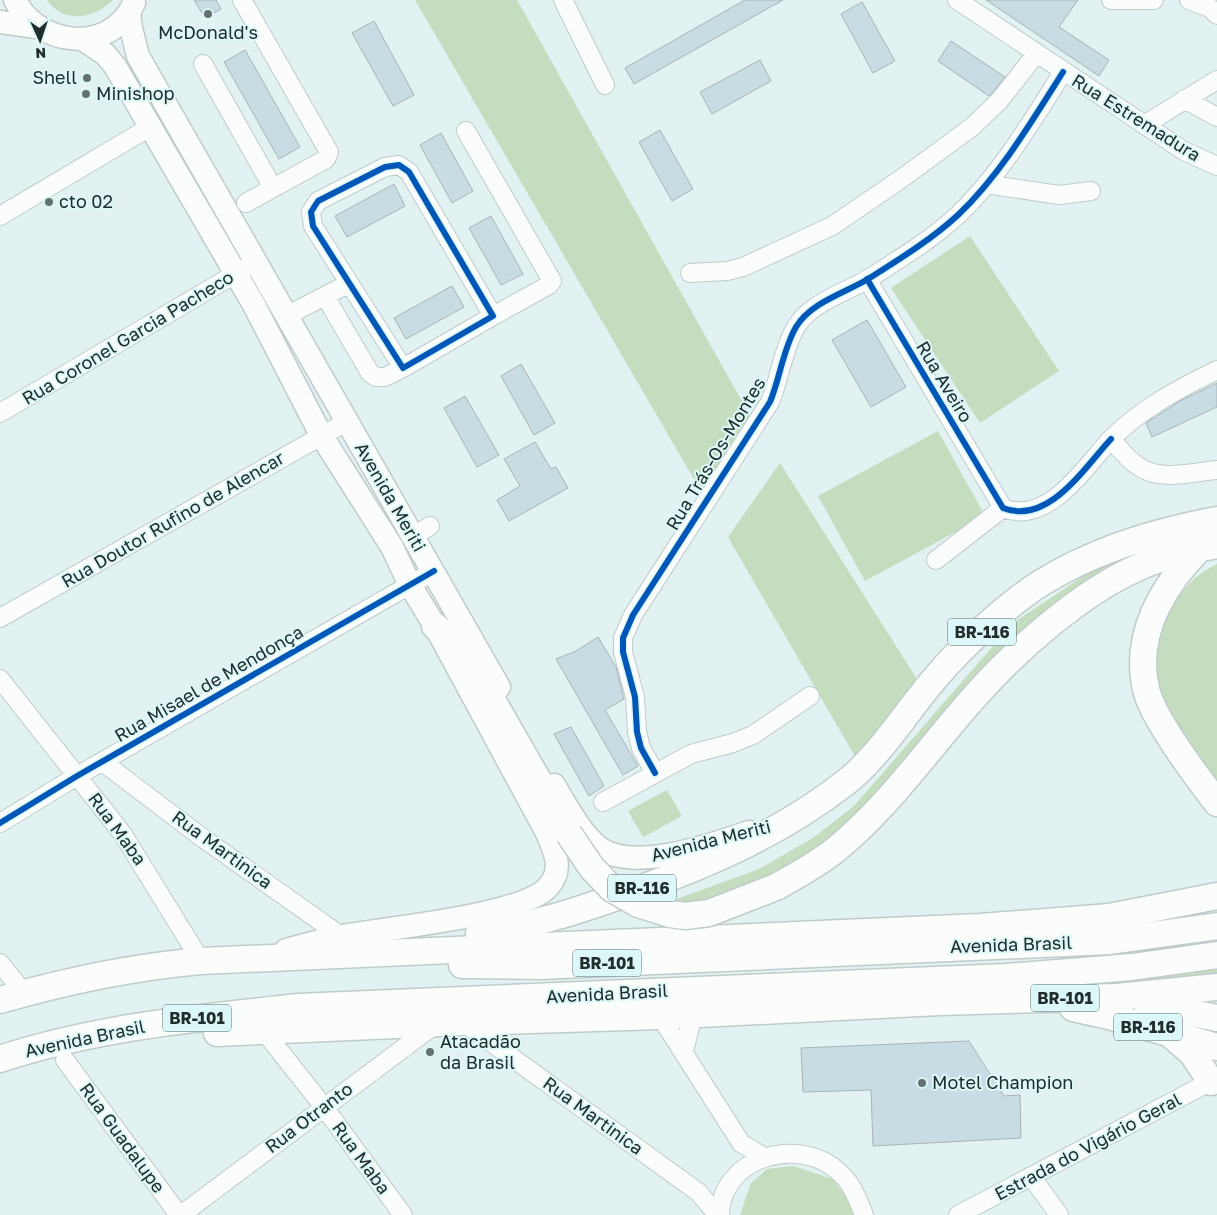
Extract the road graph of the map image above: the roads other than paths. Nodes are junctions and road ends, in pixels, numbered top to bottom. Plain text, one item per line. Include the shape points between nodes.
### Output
1 (15, 0) edge
2 (242, 0) edge
3 (563, 0) edge
4 (957, 0) edge
5 (1111, 0) edge
6 (1154, 0) edge
7 (1189, 0) edge
8 (132, 6) edge
9 (1217, 15) edge
10 (0, 22) edge
11 (36, 27) junction
12 (84, 40) junction
13 (1036, 54) junction
14 (203, 64) dead end
15 (1063, 72) junction
16 (1217, 80) edge
17 (605, 85) dead end
18 (1184, 100) junction
19 (1217, 117) edge
20 (1144, 125) junction
21 (150, 127) junction
22 (466, 131) dead end
23 (1217, 166) edge
24 (986, 184) junction
25 (273, 188) junction
26 (1090, 192) dead end
27 (246, 203) dead end
28 (0, 216) edge
29 (255, 261) junction
30 (690, 273) dead end
31 (236, 274) junction
32 (866, 279) junction
33 (348, 284) junction
34 (325, 296) junction
35 (286, 316) junction
36 (493, 316) junction
37 (403, 368) junction
38 (1217, 370) edge
39 (0, 413) edge
40 (346, 422) junction
41 (322, 435) junction
42 (1111, 439) junction
43 (1217, 470) edge
44 (1000, 504) junction
45 (1217, 520) edge
46 (1208, 546) edge
47 (936, 560) dead end
48 (434, 572) junction
49 (410, 585) junction
50 (0, 618) edge
51 (435, 626) joint
52 (0, 679) edge
53 (810, 696) dead end
54 (104, 762) junction
55 (655, 773) junction
56 (77, 776) junction
57 (603, 802) dead end
58 (1217, 803) edge
59 (796, 819) junction
60 (0, 823) edge
61 (563, 846) junction
62 (1217, 896) edge
63 (1217, 926) edge
64 (341, 936) junction
65 (322, 954) junction
66 (1217, 955) edge
67 (263, 956) junction
68 (201, 961) junction
69 (0, 963) edge
70 (1217, 987) edge
71 (12, 996) edge
72 (1117, 997) junction
73 (1014, 999) junction
74 (398, 1004) junction
75 (693, 1015) junction
76 (0, 1017) edge
77 (650, 1017) junction
78 (1217, 1018) edge
79 (450, 1022) junction
80 (263, 1030) junction
81 (1169, 1033) junction
82 (1217, 1046) edge
83 (684, 1051) junction
84 (0, 1059) edge
85 (64, 1060) junction
86 (0, 1077) edge
87 (1215, 1084) edge
88 (324, 1107) junction
89 (741, 1143) junction
90 (764, 1157) junction
91 (741, 1170) junction
92 (1031, 1176) junction
93 (698, 1192) junction
94 (723, 1195) junction
95 (180, 1215) edge
96 (403, 1215) edge
97 (719, 1215) edge
98 (864, 1215) edge
99 (958, 1215) edge
100 (1059, 1215) edge

1 - 11 main road
2 - 25 street via 329,152 326,159
3 - 17 street
4 - 13 street, Rua Estremadura
5 - 6 street
7 - 9 street via 1210,8
8 - 12 main road via 116,26
8 - 29 main road, Avenida Meriti via 138,56
10 - 11 main road
11 - 12 main road via 61,38
12 - 21 main road, Avenida Meriti via 110,58
13 - 15 street, Rua Estremadura
13 - 30 street via 1000,100 972,127 832,226 743,267
14 - 25 street
15 - 20 street, Rua Estremadura
15 - 24 street, Rua Trás-Os-Montes
16 - 18 street
18 - 19 street
18 - 20 street
20 - 23 street, Rua Estremadura via 1184,151
21 - 28 street
21 - 31 main road, Avenida Meriti
22 - 36 street via 552,281
24 - 26 street via 1059,194
24 - 32 street, Rua Trás-Os-Montes via 958,215 937,232
25 - 27 street
29 - 31 street, Rua Coronel Garcia Pacheco
29 - 35 main road, Avenida Meriti
31 - 39 street, Rua Coronel Garcia Pacheco
31 - 41 main road, Avenida Meriti
32 - 44 street, Rua Aveiro
32 - 55 street, Rua Trás-Os-Montes via 817,306 797,325 770,402 627,627 623,652 635,697 637,732 641,748
33 - 34 street
33 - 36 street via 313,226 311,212 318,201 385,166 399,165 409,172
33 - 37 street
34 - 35 street
34 - 37 street via 370,373 386,377
35 - 40 main road, Avenida Meriti
36 - 37 street
38 - 42 street via 1164,396
40 - 41 street, Rua Doutor Rufino de Alencar
40 - 48 main road, Avenida Meriti via 422,531
41 - 49 main road, Avenida Meriti via 392,547
41 - 50 street, Rua Doutor Rufino de Alencar
42 - 43 street via 1147,472 1171,474
42 - 44 street via 1055,500 1025,512
44 - 47 street
45 - 59 highway, BR-116 via 1176,528 1102,553 1041,583 1003,612 938,674 852,777
46 - 58 highway via 1177,571 1161,597 1148,624 1144,675 1148,694 1158,715
46 - 61 highway, bridge via 1137,568 1061,616 978,692 866,823 834,852 776,887 709,912 685,916 670,914 638,904 612,889 592,868
48 - 49 street, Rua Misael de Mendonça
48 - 59 main road, Avenida Meriti via 556,788 588,837 600,848 621,858 650,858 721,842
49 - 51 main road, Avenida Meriti
49 - 54 street, Rua Misael de Mendonça
51 - 61 highway via 464,653 476,672
52 - 56 street, Rua Maba
53 - 55 street via 753,735 691,754
54 - 56 street, Rua Misael de Mendonça
54 - 64 street, Rua Martinica via 204,839
55 - 57 street
56 - 60 street, Rua Misael de Mendonça
56 - 68 street, Rua Maba via 122,833
59 - 65 highway, BR-116 via 690,870 536,924
61 - 64 main road, Avenida Brasil via 555,875 548,887 537,895 479,913
62 - 65 highway, Avenida Brasil / BR-101 via 1108,917 990,927
63 - 76 highway, Avenida Brasil / BR-101 via 1100,941 540,966 381,965 265,970 164,980 101,991
64 - 67 main road, Avenida Brasil
65 - 67 highway, Avenida Brasil / BR-101
66 - 74 highway, Avenida Brasil / BR-101 via 1122,968 1006,977
67 - 68 highway, Avenida Brasil / BR-101
68 - 71 highway, Avenida Brasil / BR-101 via 153,965
69 - 71 street
70 - 72 highway, Avenida Brasil / BR-101
72 - 73 highway, Avenida Brasil / BR-101
72 - 78 highway, BR-116
73 - 75 highway, Avenida Brasil / BR-101
73 - 81 highway, BR-116 via 1078,1009
74 - 77 highway, BR-101 via 579,1010
74 - 84 highway, Avenida Brasil / BR-101 via 298,1007 185,1019 99,1034
75 - 77 highway, Avenida Brasil / BR-101
75 - 83 street
77 - 79 highway, Avenida Brasil
77 - 83 street
79 - 80 highway, Avenida Brasil
79 - 88 street, Rua Otranto
79 - 93 street, Rua Martinica
80 - 85 highway, Avenida Brasil via 143,1043
80 - 88 street, Rua Maba
81 - 82 highway, BR-116
81 - 87 highway via 1192,1053
83 - 89 street
85 - 86 highway, Avenida Brasil
85 - 95 street, Rua Guadalupe
87 - 92 street, Estrada do Vigário Geral
88 - 95 street, Rua Otranto
88 - 96 street, Rua Maba
89 - 90 street
89 - 91 street
90 - 91 street
90 - 98 street via 803,1155 829,1165 849,1183
91 - 94 street
92 - 99 street, Estrada do Vigário Geral
92 - 100 street
93 - 94 street, Rua Martinica
93 - 97 street, Rua Martinica
94 - 97 street

